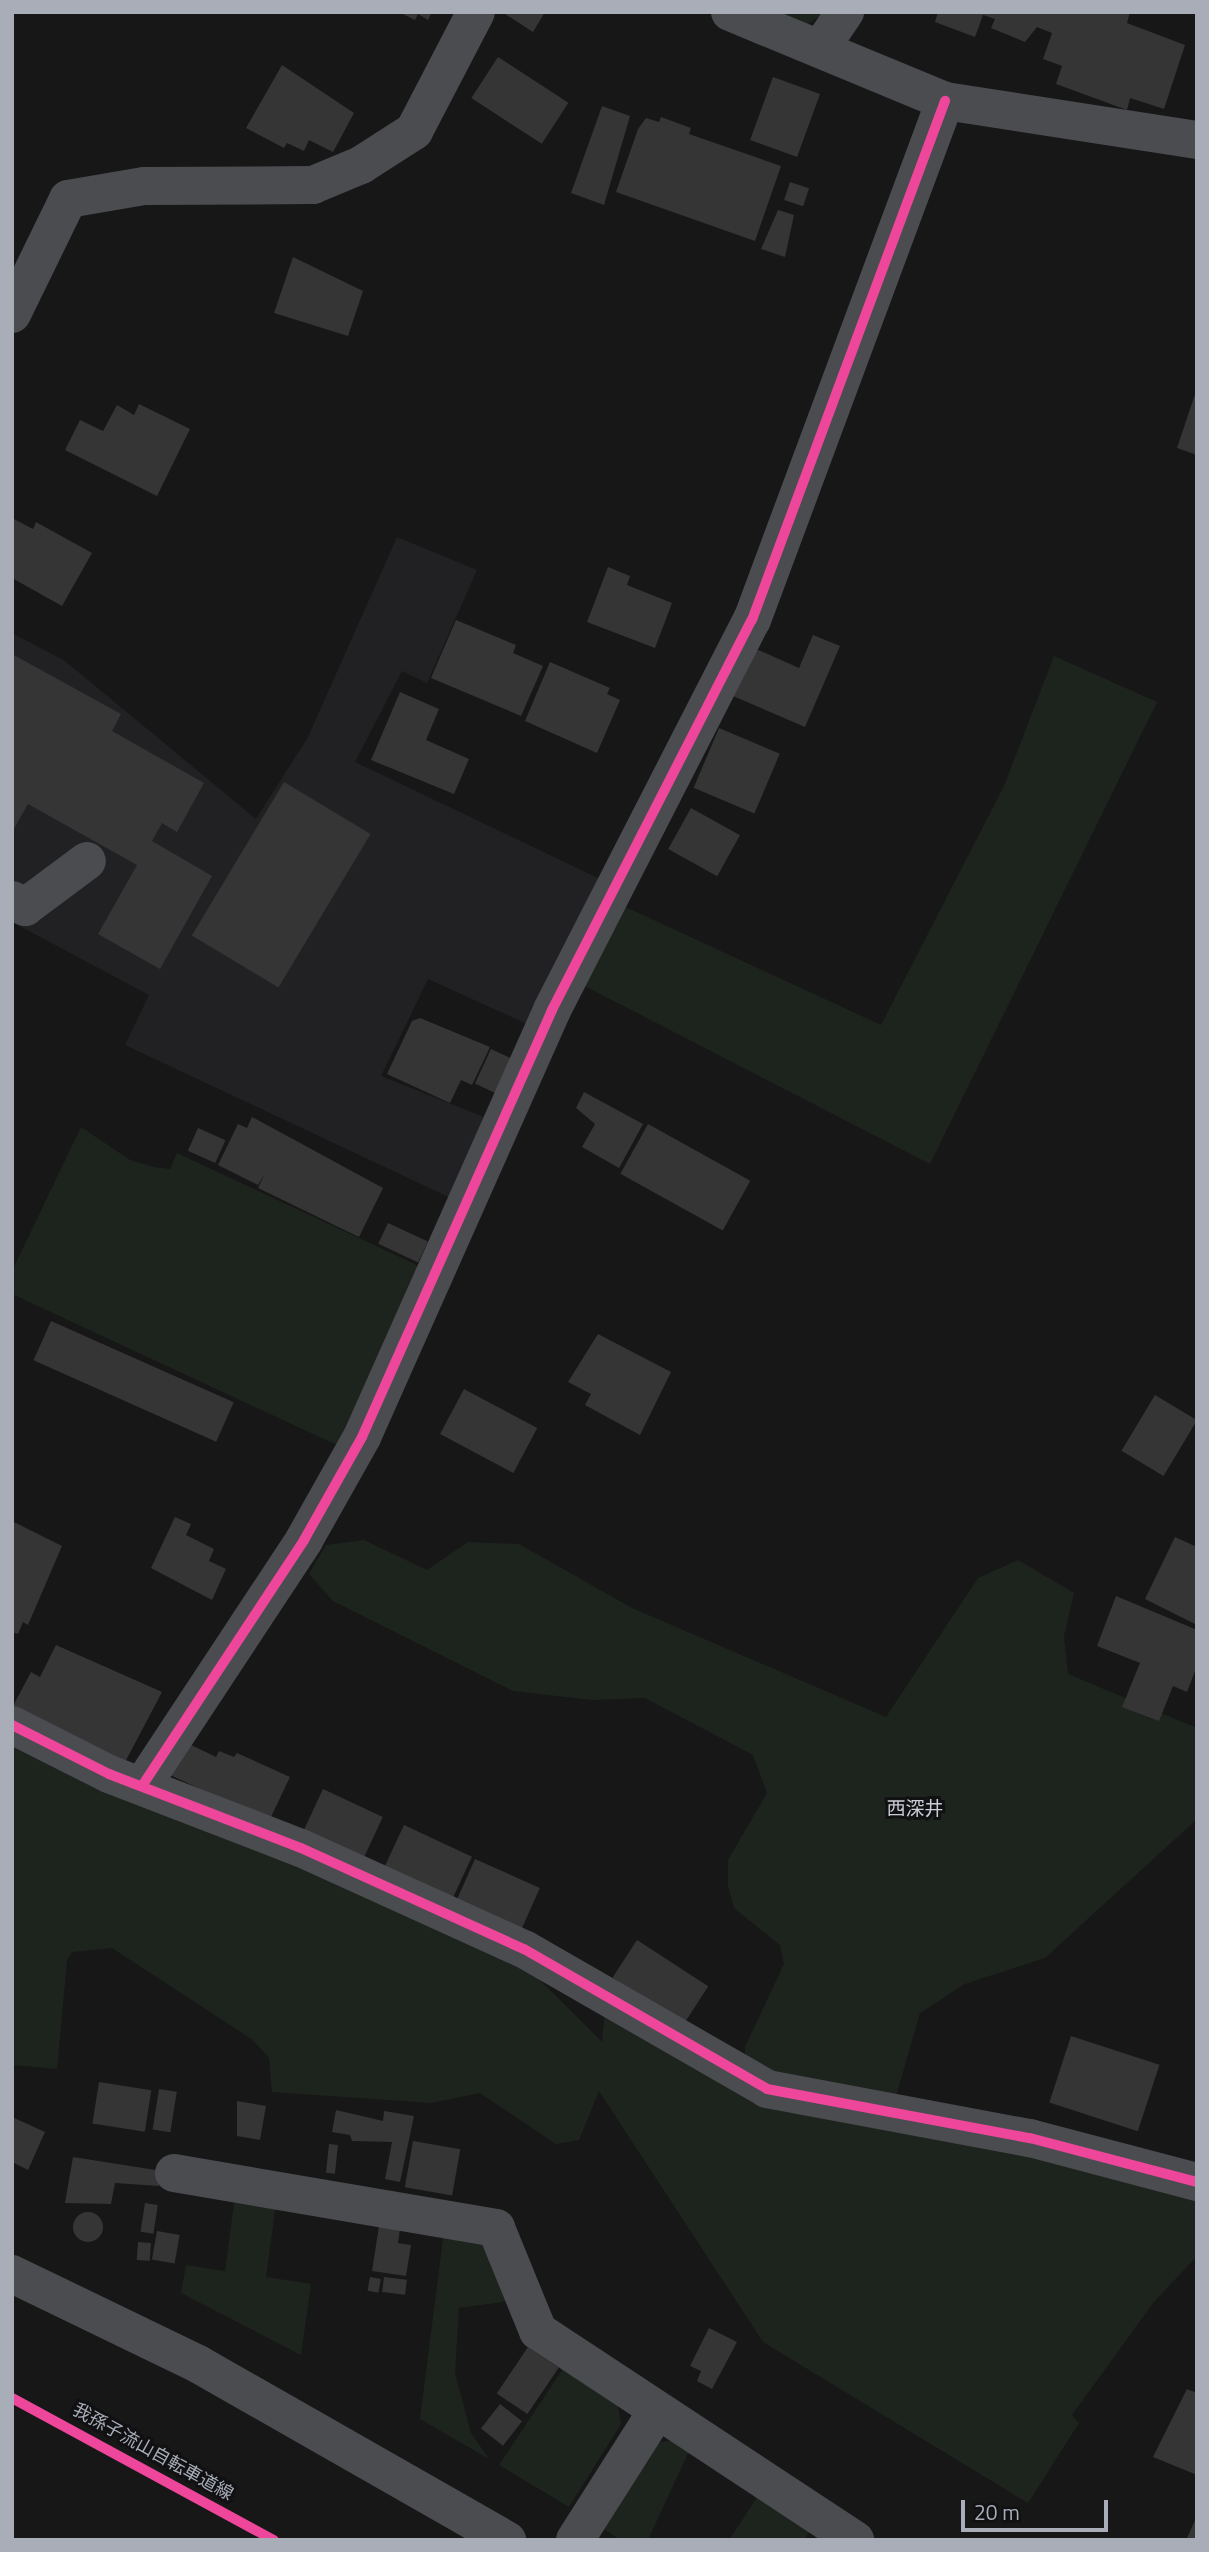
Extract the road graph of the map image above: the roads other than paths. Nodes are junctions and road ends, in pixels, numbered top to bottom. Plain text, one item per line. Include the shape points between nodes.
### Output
1 (477, 12) edge
2 (730, 12) edge
3 (845, 12) edge
4 (820, 49) junction
5 (944, 101) junction
6 (1197, 140) edge
7 (12, 314) edge
8 (86, 861) dead end
9 (12, 900) edge
10 (12, 1725) edge
11 (142, 1786) junction
12 (174, 2173) dead end
13 (1197, 2182) edge
14 (12, 2274) edge
15 (657, 2411) junction
16 (507, 2540) edge
17 (575, 2540) edge
18 (855, 2540) edge

1 - 7 street via 414,131 372,159 313,185 144,186 68,199
2 - 4 street
3 - 4 street
4 - 5 street
5 - 6 street
5 - 11 street via 752,620 552,1010 362,1437 304,1540
8 - 9 street via 26,907
10 - 11 street
11 - 13 street via 301,1848 524,1949 767,2089 1030,2138
12 - 15 street via 496,2228 538,2331
14 - 16 street via 222,2376
15 - 17 street
15 - 18 street

